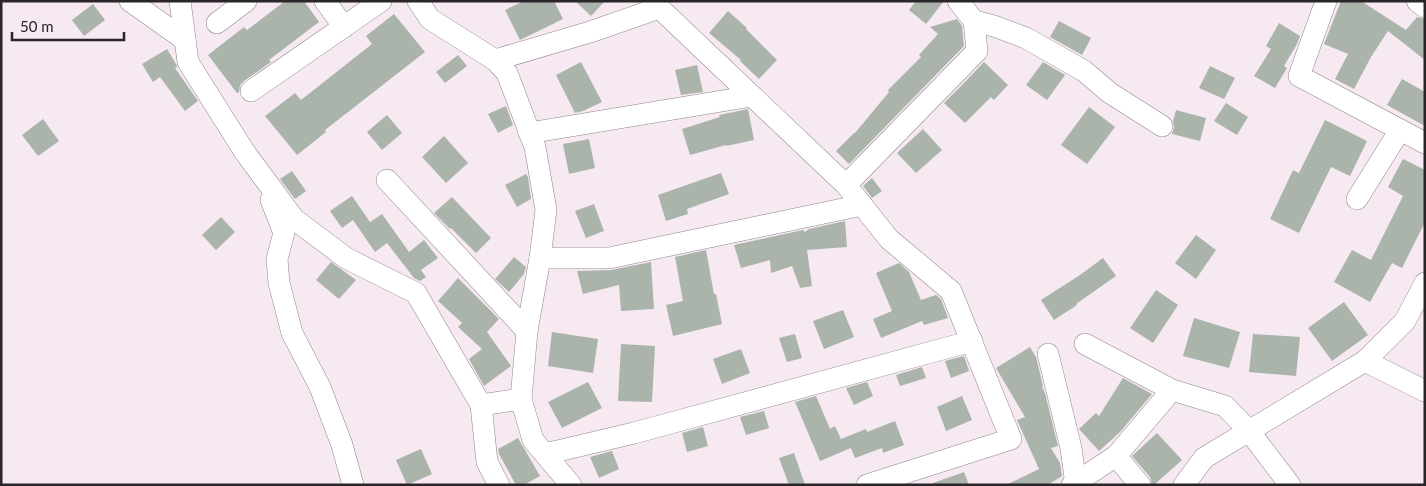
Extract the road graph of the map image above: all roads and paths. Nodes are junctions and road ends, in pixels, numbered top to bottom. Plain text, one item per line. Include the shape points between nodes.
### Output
1 (130, 1) edge
2 (180, 1) edge
3 (246, 1) edge
4 (324, 1) edge
5 (381, 1) edge
6 (418, 1) edge
7 (958, 1) edge
8 (1326, 1) edge
9 (1417, 1) edge
10 (655, 5) edge
11 (1425, 7) edge
12 (974, 21) junction
13 (217, 23) dead end
14 (344, 27) junction
15 (185, 40) junction
16 (495, 60) junction
17 (251, 91) dead end
18 (752, 96) junction
19 (1162, 126) dead end
20 (1400, 130) junction
21 (529, 133) junction
22 (1425, 143) edge
23 (262, 176) junction
24 (387, 180) dead end
25 (846, 185) junction
26 (1358, 199) dead end
27 (862, 205) junction
28 (540, 258) junction
29 (1425, 283) edge
30 (527, 331) junction
31 (972, 342) junction
32 (1085, 344) dead end
33 (1048, 354) dead end
34 (1365, 361) junction
35 (1172, 390) junction
36 (1425, 391) edge
37 (521, 399) junction
38 (481, 405) junction
39 (1249, 431) junction
40 (545, 454) junction
41 (1116, 456) junction
42 (1074, 484) edge
43 (353, 485) edge
44 (499, 485) edge
45 (571, 485) edge
46 (867, 485) edge
47 (1140, 485) edge
48 (1184, 485) edge
49 (1290, 485) edge

1 - 15 street
2 - 15 street
3 - 13 street
4 - 14 street
5 - 14 street
6 - 16 street via 430,20
7 - 12 street
8 - 20 street via 1299,76
9 - 11 street
10 - 16 street via 590,32
10 - 18 street
12 - 19 street via 1034,43 1084,71 1110,93
12 - 25 street via 977,51
14 - 17 street
15 - 23 street via 188,62
16 - 21 street via 507,72
18 - 21 street
18 - 25 street
20 - 22 street
20 - 26 street
21 - 28 street via 535,147 546,210
23 - 38 street via 294,220 346,258 416,293
23 - 43 street via 284,233 277,259 279,284 292,334 320,387
24 - 30 street
25 - 27 street
27 - 28 street via 609,258
27 - 31 street via 888,239 951,291
28 - 30 street
29 - 34 street via 1405,321
30 - 37 street
31 - 40 street
31 - 46 street via 1011,439
32 - 35 street
33 - 42 street via 1071,448
34 - 36 street
34 - 39 street
35 - 39 street via 1225,406
35 - 41 street
37 - 38 street
37 - 40 street via 533,440
38 - 44 street via 488,462
39 - 48 street via 1204,458
39 - 49 street
40 - 45 street
41 - 42 street
41 - 47 street

